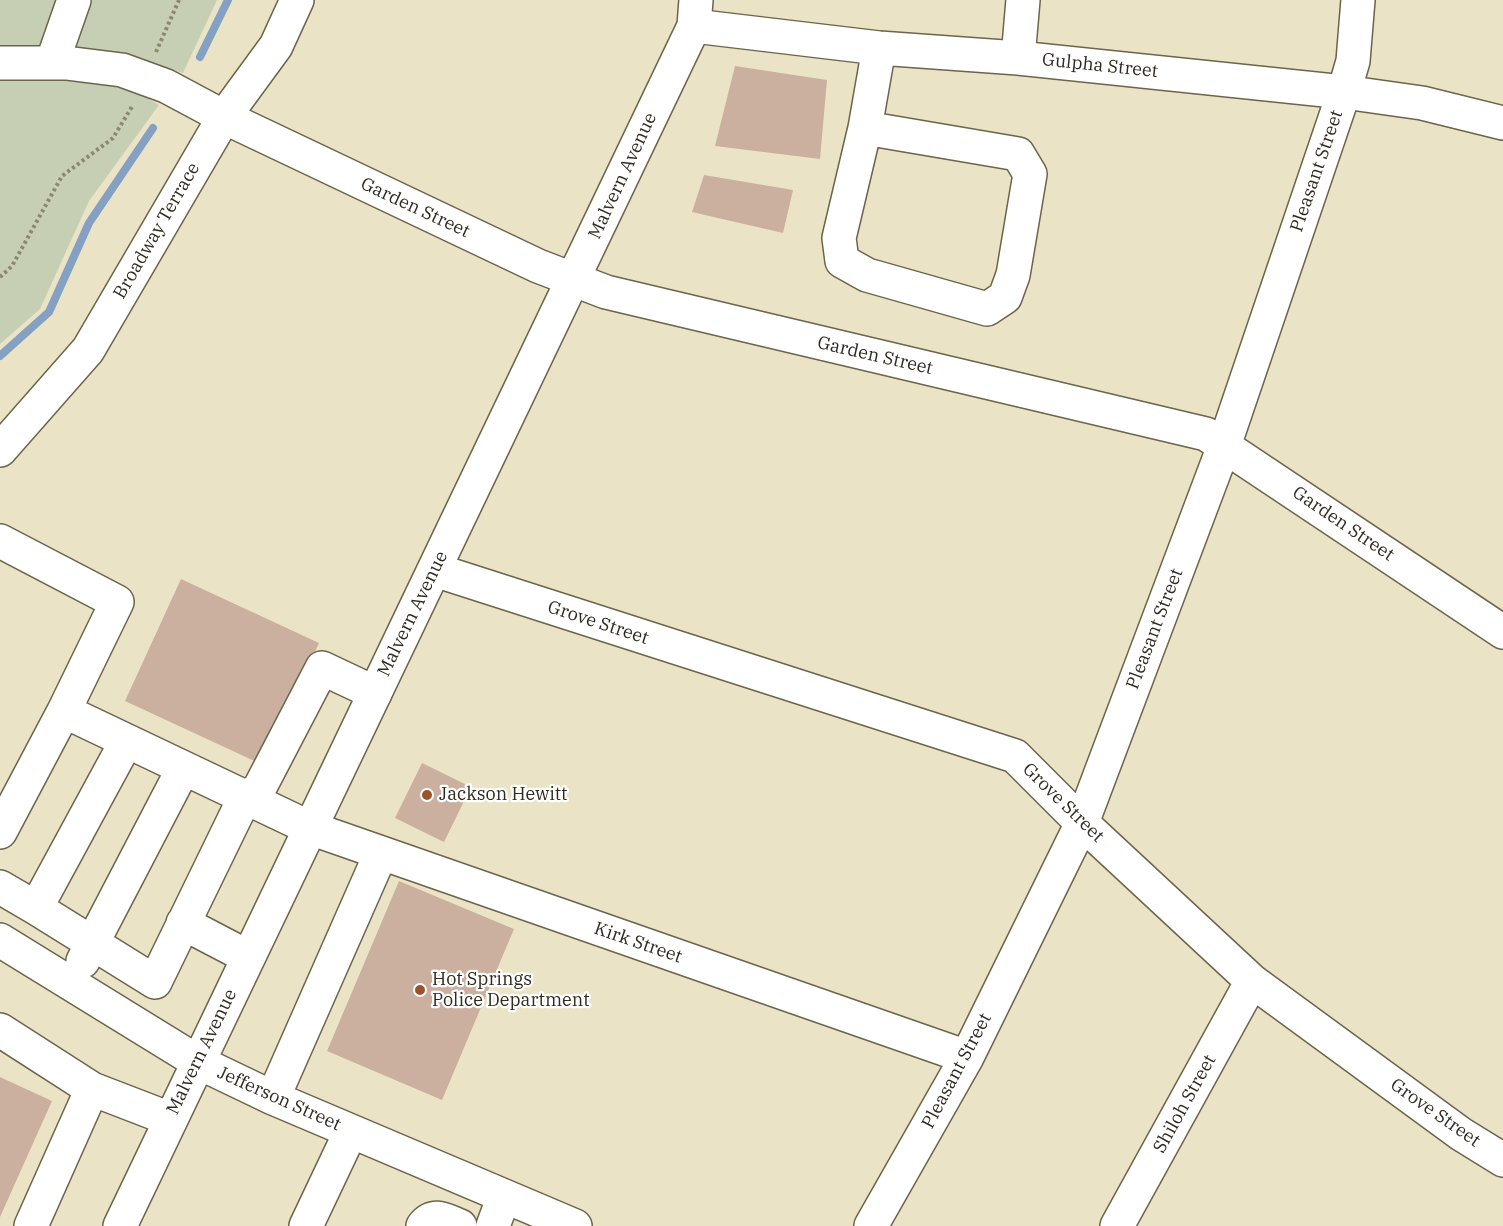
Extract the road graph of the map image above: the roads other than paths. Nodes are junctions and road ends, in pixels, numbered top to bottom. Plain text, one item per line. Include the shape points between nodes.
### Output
1 (74, 0) edge
2 (297, 0) edge
3 (1023, 0) edge
4 (1358, 0) edge
5 (695, 13) edge
6 (879, 48) junction
7 (1018, 58) junction
8 (0, 63) edge
9 (52, 63) junction
10 (1344, 92) junction
11 (224, 117) junction
12 (1503, 123) edge
13 (865, 128) junction
14 (573, 281) junction
15 (1224, 446) junction
16 (0, 450) edge
17 (0, 541) edge
18 (435, 570) junction
19 (1503, 632) edge
20 (375, 693) junction
21 (64, 711) junction
22 (126, 742) junction
23 (183, 769) junction
24 (244, 799) junction
25 (1082, 823) junction
26 (310, 828) junction
27 (0, 832) edge
28 (381, 853) junction
29 (0, 887) edge
30 (36, 908) junction
31 (183, 923) junction
32 (0, 939) edge
33 (93, 943) junction
34 (248, 957) junction
35 (1252, 981) junction
36 (70, 983) junction
37 (0, 1030) edge
38 (966, 1057) junction
39 (198, 1062) junction
40 (92, 1089) junction
41 (273, 1098) junction
42 (170, 1119) junction
43 (351, 1131) junction
44 (1503, 1160) edge
45 (504, 1196) junction
46 (31, 1226) edge
47 (120, 1226) edge
48 (306, 1226) edge
49 (423, 1226) edge
50 (460, 1226) edge
51 (493, 1226) edge
52 (575, 1226) edge
53 (871, 1226) edge
54 (1117, 1226) edge

1 - 9 street
2 - 11 street, Broadway Terrace via 276,46
3 - 7 street
4 - 10 street, Pleasant Street via 1353,61
5 - 6 street, Gulpha Street
5 - 14 street, Malvern Avenue
6 - 7 street, Gulpha Street
6 - 13 street
7 - 10 street, Gulpha Street
8 - 9 street, Garden Street
9 - 11 street, Garden Street via 122,70 166,86
10 - 12 street, Gulpha Street via 1422,103
10 - 15 street, Pleasant Street
11 - 14 street, Garden Street
11 - 16 street, Broadway Terrace via 88,350
13 - 13 street via 839,238 842,261 867,275 987,309 1005,297 1013,274 1030,174 1018,154
14 - 15 street, Garden Street via 1206,434
14 - 18 street, Malvern Avenue
15 - 19 street, Garden Street
15 - 25 street, Pleasant Street
17 - 21 street via 117,602
18 - 20 street, Malvern Avenue
18 - 25 street, Grove Street via 1015,756
20 - 24 street via 322,668 259,789
20 - 26 street, Malvern Avenue
21 - 22 street, Kirk Street
21 - 27 street
22 - 23 street, Kirk Street
22 - 30 street
23 - 24 street, Kirk Street
23 - 33 street
24 - 26 street, Kirk Street
24 - 31 street
25 - 35 street, Grove Street
25 - 38 street, Pleasant Street
26 - 28 street, Kirk Street
26 - 34 street, Malvern Avenue
28 - 38 street, Kirk Street
28 - 41 street
29 - 30 street
30 - 33 street
31 - 33 street via 155,982
31 - 34 street
32 - 36 street, Jefferson Street
33 - 36 street
34 - 39 street, Malvern Avenue
35 - 44 street, Grove Street via 1461,1134
35 - 54 street, Shiloh Street
36 - 39 street, Jefferson Street
37 - 40 street
38 - 53 street, Pleasant Street
39 - 41 street, Jefferson Street
39 - 42 street, Malvern Avenue
40 - 42 street
40 - 46 street
41 - 43 street, Jefferson Street
42 - 47 street, Malvern Avenue
43 - 45 street, Jefferson Street
43 - 48 street
45 - 51 street
45 - 52 street, Jefferson Street
49 - 50 street via 434,1217

